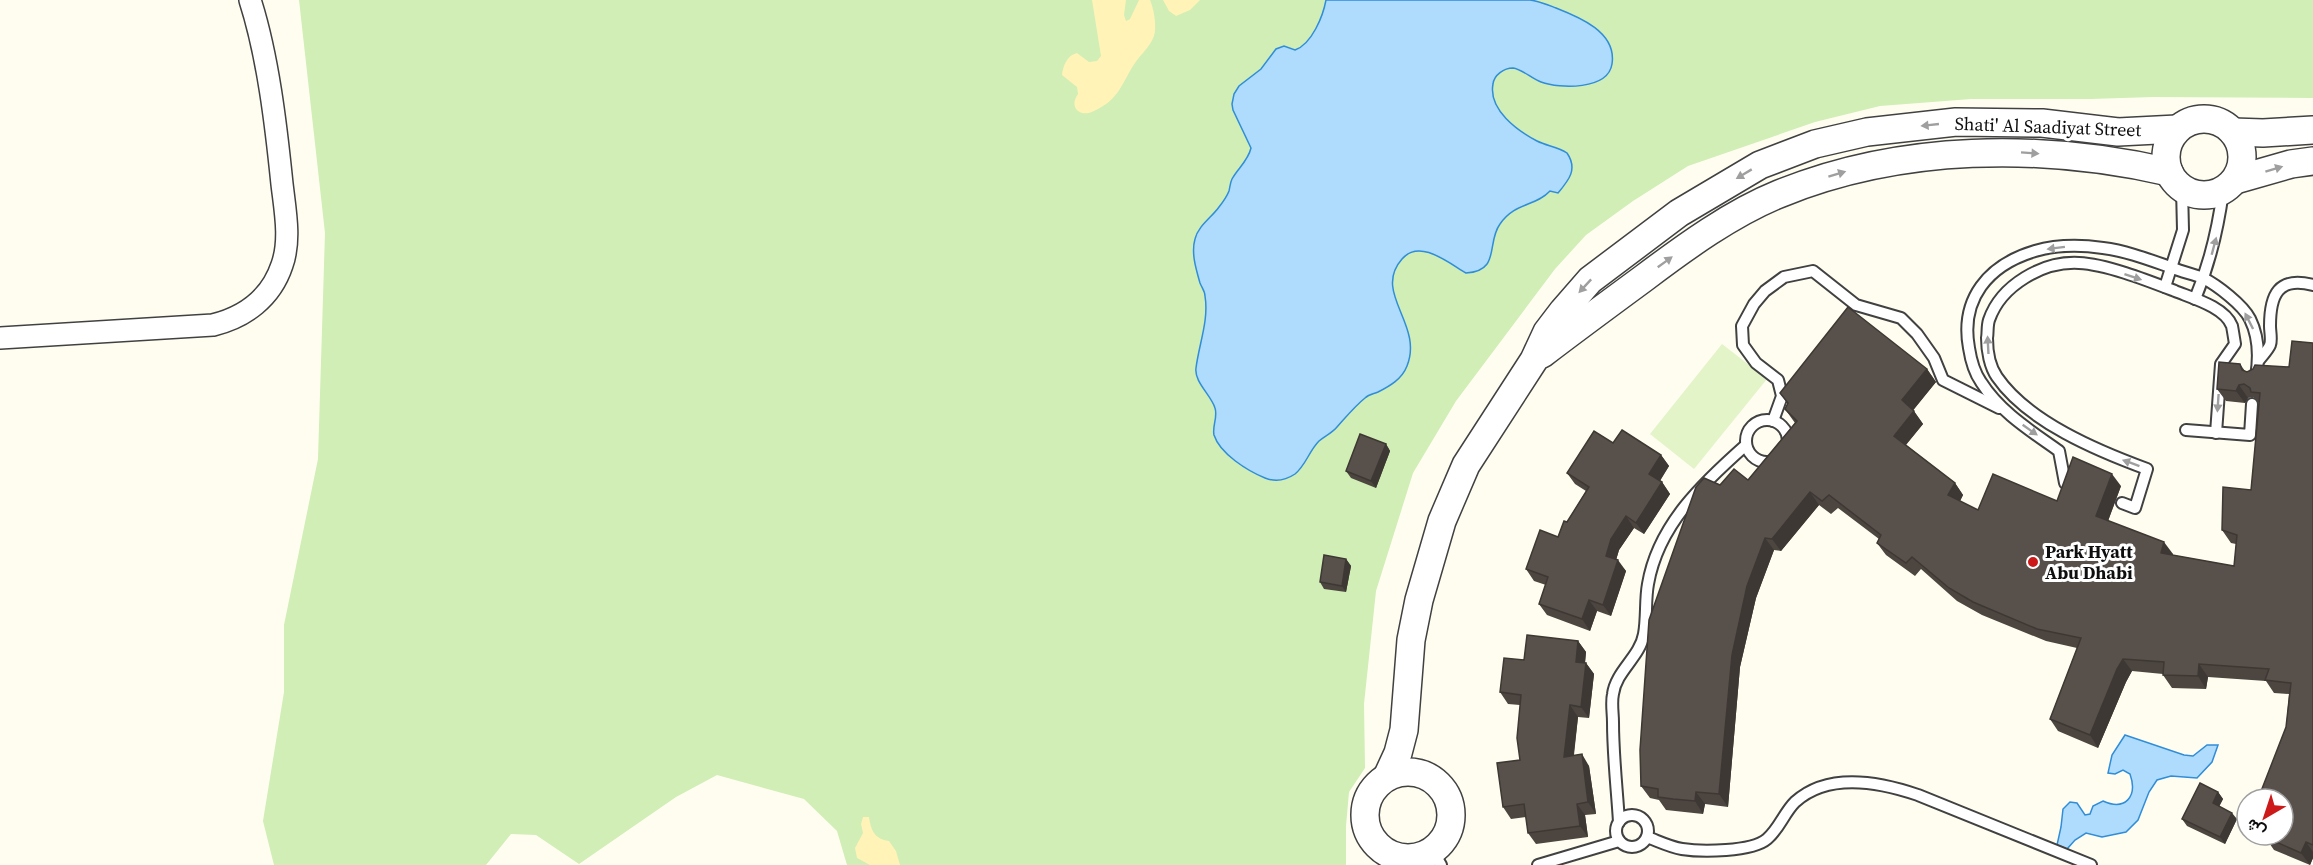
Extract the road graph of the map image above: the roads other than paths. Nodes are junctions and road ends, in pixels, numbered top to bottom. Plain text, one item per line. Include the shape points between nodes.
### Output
1 (250, 0) edge
2 (2177, 129) junction
3 (2313, 130) edge
4 (2234, 132) junction
5 (2313, 161) edge
6 (2175, 180) junction
7 (2229, 186) junction
8 (1714, 192) junction
9 (1732, 219) junction
10 (2172, 268) junction
11 (2204, 278) junction
12 (2313, 285) edge
13 (2165, 287) junction
14 (2195, 299) junction
15 (0, 338) edge
16 (1534, 360) junction
17 (2259, 360) junction
18 (2256, 377) edge
19 (2252, 404) edge
20 (2005, 411) junction
21 (1773, 421) junction
22 (2186, 430) dead end
23 (2216, 433) junction
24 (1746, 445) junction
25 (2065, 483) edge
26 (2122, 503) dead end
27 (1404, 730) junction
28 (1426, 776) junction
29 (1387, 777) junction
30 (1619, 822) junction
31 (1647, 837) junction
32 (1619, 841) junction
33 (1437, 858) edge
34 (1538, 865) edge
35 (2091, 865) edge

1 - 15 street via 272,101 285,216 286,250 270,289 239,316 213,325
2 - 4 street via 2199,118 2212,119
2 - 6 street via 2166,149 2166,161
2 -> 8 street, Shati' Al Saadiyat Street via 2118,132 2042,123 1956,122 1867,132 1815,144 1760,165
3 - 4 street
4 - 7 street via 2243,156 2241,169
7 -> 5 street via 2291,164
6 - 7 street via 2202,196
9 -> 6 street, Shati' Al Saadiyat Street via 1778,194 1841,172 1931,156 2014,152 2075,157
6 - 10 lane via 2183,230
11 -> 7 lane
8 - 9 street
8 -> 16 street, Shati' Al Saadiyat Street via 1679,213 1590,280 1547,332
16 -> 9 street, Shati' Al Saadiyat Street via 1700,236
10 - 11 lane
10 - 13 lane
10 -> 20 lane via 2102,248 2063,247 2036,251 2007,262 1990,276 1974,296 1967,319 1968,340 1972,364 1981,383
11 - 14 lane
17 -> 11 lane via 2250,319 2229,295
12 - 17 lane via 2292,282 2274,295 2270,345
13 - 14 lane
26 -> 13 lane via 2135,508 2147,469 2082,441 2024,406 1996,377 1987,351 1988,321 2000,299 2027,275 2055,266 2078,262 2099,266
14 -> 23 lane via 2214,307 2231,324 2235,344 2221,364
16 - 27 street, Shati' Al Saadiyat Street via 1466,465 1442,520 1411,640
17 - 18 lane
19 - 23 lane via 2250,435
20 - 21 lane via 1943,380 1934,358 1901,318 1856,305 1813,270 1784,277 1764,291 1742,326 1743,345 1756,363 1778,380 1782,396
20 -> 25 lane via 2059,451
21 - 24 lane via 1765,420 1750,428
21 - 24 lane via 1781,425 1789,441 1782,458 1764,463 1749,453
22 - 23 lane
24 - 30 lane via 1709,478 1673,520 1659,546 1648,583 1640,647 1613,694
27 - 28 street, Shati' Al Saadiyat Street via 1411,757
27 - 29 street, Shati' Al Saadiyat Street
28 - 29 street via 1403,772
28 - 33 street via 1437,782 1451,804 1449,831
29 - 33 street via 1372,790 1366,802 1367,829 1373,840 1395,856
30 - 31 lane via 1634,815 1643,819
30 - 32 lane
31 - 32 lane via 1635,847
31 - 35 lane via 1701,850 1755,845 1767,840 1796,802 1819,789 1870,782 1918,795
32 - 34 lane

